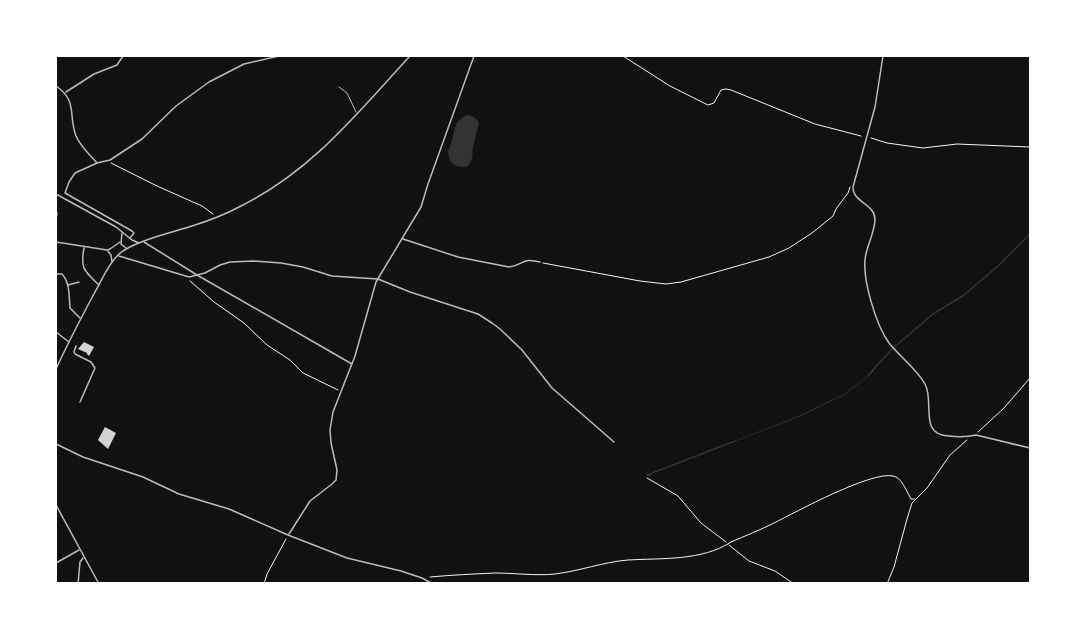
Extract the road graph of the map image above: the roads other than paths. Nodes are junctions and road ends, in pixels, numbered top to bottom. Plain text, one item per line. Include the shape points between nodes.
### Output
1 (123, 56) edge
2 (279, 56) edge
3 (410, 56) edge
4 (474, 56) edge
5 (883, 56) edge
6 (56, 86) edge
7 (339, 87) dead end
8 (65, 93) junction
9 (356, 114) junction
10 (97, 163) junction
11 (56, 194) edge
12 (57, 213) dead end
13 (56, 218) edge
14 (122, 232) junction
15 (127, 236) junction
16 (131, 239) junction
17 (402, 239) junction
18 (121, 240) junction
19 (56, 242) edge
20 (143, 242) junction
21 (140, 243) junction
22 (115, 246) junction
23 (122, 246) junction
24 (131, 246) junction
25 (84, 248) junction
26 (126, 248) junction
27 (107, 250) junction
28 (119, 254) junction
29 (540, 262) road end
30 (112, 263) junction
31 (56, 274) edge
32 (197, 275) junction
33 (378, 279) junction
34 (79, 282) dead end
35 (99, 285) junction
36 (67, 286) junction
37 (81, 319) junction
38 (56, 332) edge
39 (69, 342) junction
40 (76, 346) dead end
41 (352, 364) junction
42 (56, 369) edge
43 (80, 402) dead end
44 (614, 442) dead end
45 (56, 444) edge
46 (1030, 448) edge
47 (56, 505) edge
48 (288, 535) junction
49 (80, 549) junction
50 (56, 557) edge
51 (84, 557) junction
52 (57, 562) edge
53 (78, 584) edge
54 (99, 584) edge
55 (433, 584) edge

1 - 8 street via 117,65 84,79
2 - 10 street via 244,64 209,82 176,106 142,139 107,162
3 - 9 street
4 - 17 street via 422,205
5 - 46 street via 853,193 875,219 865,260 876,317 889,342 925,383 929,420 938,434 976,435
6 - 8 street
7 - 9 lane via 347,93
8 - 10 street via 76,136
9 - 20 street via 314,157 262,195 218,217
10 - 16 street via 73,174 65,193 132,231
11 - 14 street
12 - 13 street
14 - 15 street
14 - 18 street
15 - 16 street
15 - 18 street
16 - 21 street
16 - 24 street
17 - 29 street via 458,257 509,267 526,260
17 - 33 street
18 - 22 street
18 - 23 street
19 - 25 street
20 - 21 street
20 - 32 street
21 - 24 street
22 - 23 street
22 - 27 street
23 - 26 street
23 - 28 street
24 - 26 street
25 - 27 street
25 - 35 street via 82,265
26 - 28 street
27 - 30 street
28 - 30 street
28 - 32 street via 189,277
30 - 35 street
31 - 36 street via 63,275
32 - 33 street via 230,262 261,261 295,265 332,276
32 - 41 street
33 - 41 street
33 - 44 street via 478,314 492,323 522,350 552,388
34 - 36 street
35 - 37 street
36 - 37 street via 70,309
37 - 39 street
38 - 39 street
39 - 42 street
40 - 43 street via 75,354 91,362 95,370
41 - 48 street via 330,430 336,480 310,501
45 - 48 street
47 - 49 street
48 - 55 street
49 - 51 street
49 - 52 street
50 - 52 street
51 - 53 street
51 - 54 street

